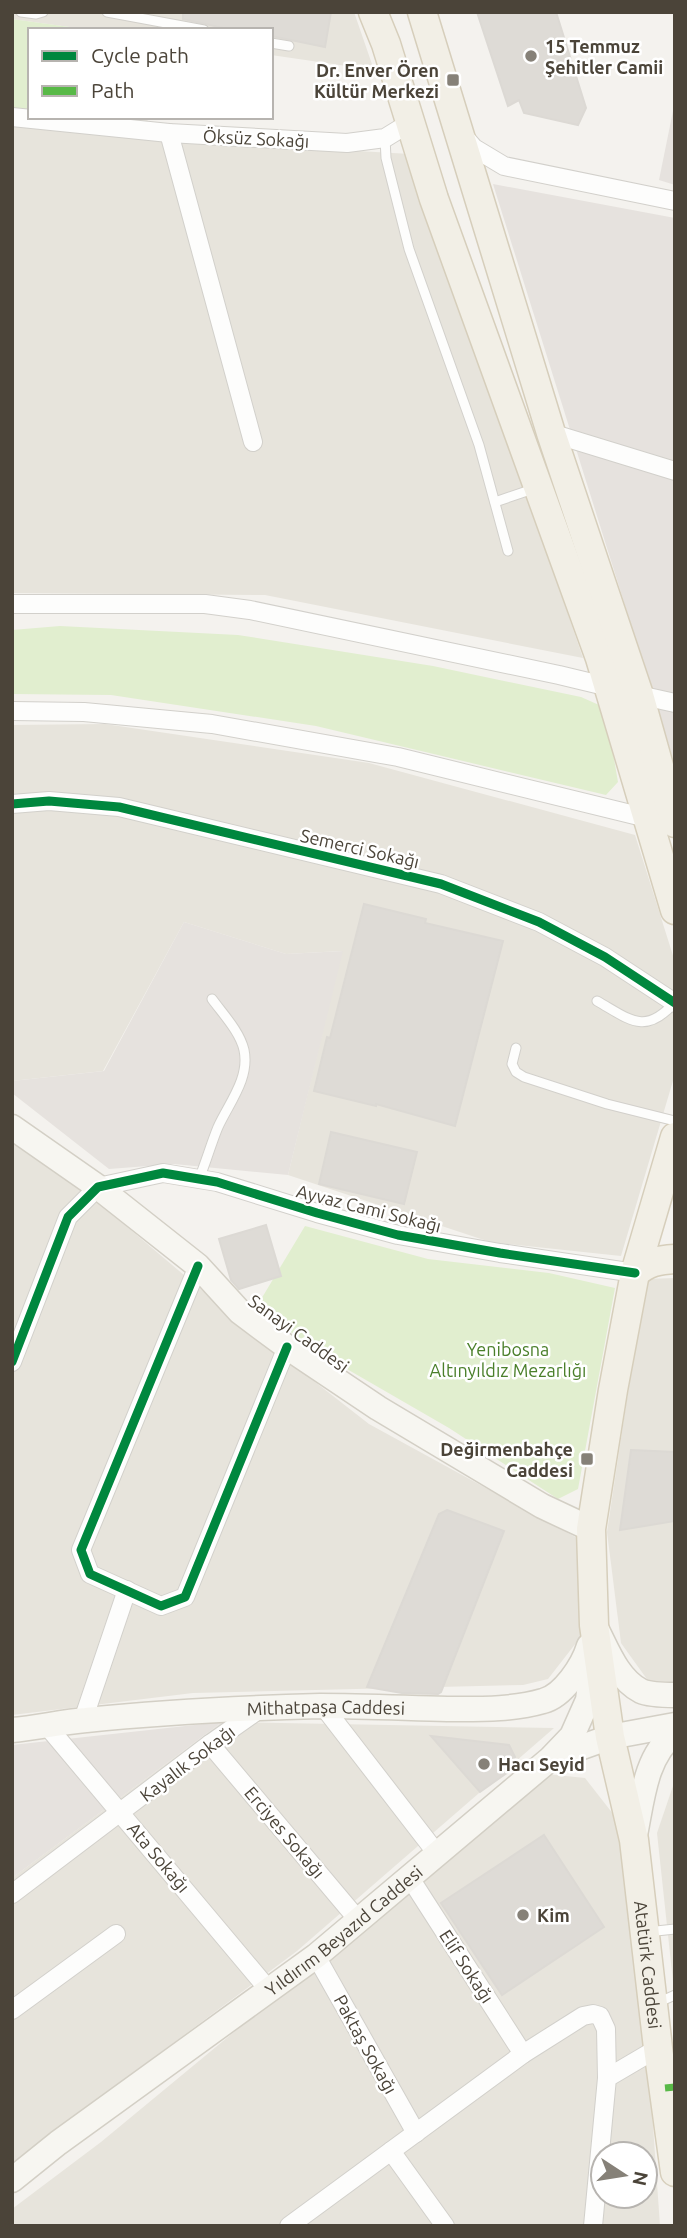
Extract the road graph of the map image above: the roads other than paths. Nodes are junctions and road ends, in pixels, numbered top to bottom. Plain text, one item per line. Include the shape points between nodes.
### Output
1 (21, 12) edge
2 (43, 12) edge
3 (107, 12) edge
4 (373, 12) edge
5 (424, 14) edge
6 (193, 28) edge
7 (273, 43) edge
8 (289, 46) dead end
9 (32, 119) edge
10 (411, 122) junction
11 (458, 130) junction
12 (169, 133) junction
13 (385, 138) junction
14 (505, 166) junction
15 (475, 184) junction
16 (675, 201) edge
17 (551, 433) junction
18 (253, 443) dead end
19 (675, 471) edge
20 (538, 487) junction
21 (495, 502) junction
22 (508, 551) dead end
23 (12, 604) edge
24 (609, 687) junction
25 (639, 695) junction
26 (675, 703) edge
27 (12, 711) edge
28 (12, 804) edge
29 (661, 820) edge
30 (675, 910) edge
31 (212, 999) dead end
32 (597, 1001) dead end
33 (674, 1003) edge
34 (516, 1048) dead end
35 (675, 1121) edge
36 (12, 1127) edge
37 (675, 1137) edge
38 (200, 1179) junction
39 (98, 1187) junction
40 (675, 1259) edge
41 (198, 1266) junction
42 (635, 1273) junction
43 (287, 1347) junction
44 (12, 1362) edge
45 (591, 1529) junction
46 (127, 1590) junction
47 (594, 1625) junction
48 (675, 1695) edge
49 (323, 1706) junction
50 (261, 1708) junction
51 (83, 1720) junction
52 (675, 1725) edge
53 (48, 1727) junction
54 (12, 1730) edge
55 (675, 1733) edge
56 (610, 1737) junction
57 (210, 1744) junction
58 (550, 1759) junction
59 (616, 1766) junction
60 (122, 1812) junction
61 (634, 1840) junction
62 (438, 1855) junction
63 (410, 1878) junction
64 (12, 1895) edge
65 (359, 1921) junction
66 (675, 1929) edge
67 (645, 1932) junction
68 (116, 1934) dead end
69 (316, 1956) junction
70 (268, 1989) junction
71 (664, 2000) edge
72 (12, 2010) edge
73 (658, 2048) junction
74 (523, 2054) junction
75 (607, 2078) junction
76 (670, 2087) edge
77 (416, 2133) junction
78 (391, 2151) junction
79 (675, 2172) edge
80 (12, 2180) edge
81 (289, 2226) edge
82 (445, 2226) edge
83 (593, 2226) edge

1 - 2 lane
3 - 6 lane
4 - 10 main road
5 - 11 main road
7 - 8 lane
9 - 12 street, Öksüz Sokağı
10 - 13 street, Öksüz Sokağı
10 - 20 main road via 434,199
11 - 14 street via 474,148
11 - 15 main road
12 - 13 street, Öksüz Sokağı via 347,143
12 - 18 street
13 - 21 lane via 409,249
14 - 15 street
14 - 16 street
15 - 17 main road
17 - 19 street
17 - 25 main road
20 - 21 lane
20 - 24 main road
21 - 22 lane
23 - 24 street via 239,608
24 - 29 main road
25 - 26 street
25 - 29 main road
27 - 29 street via 84,712 212,724 398,757
28 - 33 street, Semerci Sokağı via 48,801 119,807 441,884 539,922 606,957
29 - 30 main road
31 - 38 lane via 241,1040 245,1068
32 - 33 lane via 640,1022 663,1015
34 - 35 lane via 512,1064 520,1075
36 - 39 main road, Sanayi Caddesi
37 - 42 main road, Atatürk Caddesi
38 - 39 street, Ayvaz Cami Sokağı via 163,1173
38 - 42 street, Ayvaz Cami Sokağı via 398,1234
39 - 41 main road, Sanayi Caddesi
39 - 44 street via 68,1217
40 - 42 main road via 655,1261
41 - 43 main road, Sanayi Caddesi via 240,1312
41 - 46 street via 81,1550 90,1574
42 - 45 main road, Atatürk Caddesi
43 - 45 main road, Sanayi Caddesi via 378,1408 530,1499
43 - 46 street via 185,1597 161,1606
45 - 47 main road, Atatürk Caddesi
46 - 51 street
47 - 48 main road via 616,1666 630,1681 642,1691
47 - 49 main road, Mithatpaşa Caddesi via 579,1669 546,1701 483,1709
47 - 56 main road, Atatürk Caddesi
47 - 58 main road, Yıldırım Beyazıd Caddesi via 588,1700 572,1736
49 - 50 main road, Mithatpaşa Caddesi
49 - 62 street
50 - 51 main road, Mithatpaşa Caddesi
50 - 57 street, Kayalık Sokağı
51 - 53 main road, Mithatpaşa Caddesi
52 - 56 main road
53 - 54 main road, Mithatpaşa Caddesi
53 - 60 street, Ata Sokağı
55 - 61 main road via 663,1742 653,1760
56 - 58 main road
56 - 59 main road, Atatürk Caddesi
57 - 60 street, Kayalık Sokağı
57 - 65 street, Erciyes Sokağı
58 - 59 main road via 590,1753
58 - 62 main road, Yıldırım Beyazıd Caddesi
59 - 61 main road, Atatürk Caddesi
60 - 64 street, Kayalık Sokağı
60 - 70 street, Ata Sokağı
61 - 67 main road, Atatürk Caddesi
62 - 63 main road, Yıldırım Beyazıd Caddesi
63 - 65 main road, Yıldırım Beyazıd Caddesi
63 - 74 street, Elif Sokağı
65 - 69 main road, Yıldırım Beyazıd Caddesi
66 - 67 lane
67 - 71 main road, Atatürk Caddesi
68 - 72 street
69 - 70 main road, Yıldırım Beyazıd Caddesi
69 - 77 street, Paktaş Sokağı
70 - 80 main road, Yıldırım Beyazıd Caddesi
71 - 73 main road, Atatürk Caddesi
73 - 75 street
73 - 76 main road, Atatürk Caddesi
74 - 75 street via 583,2015 593,2014 607,2029
74 - 77 street
75 - 83 street
76 - 79 main road, Atatürk Caddesi
77 - 78 street
78 - 81 street
78 - 82 street

